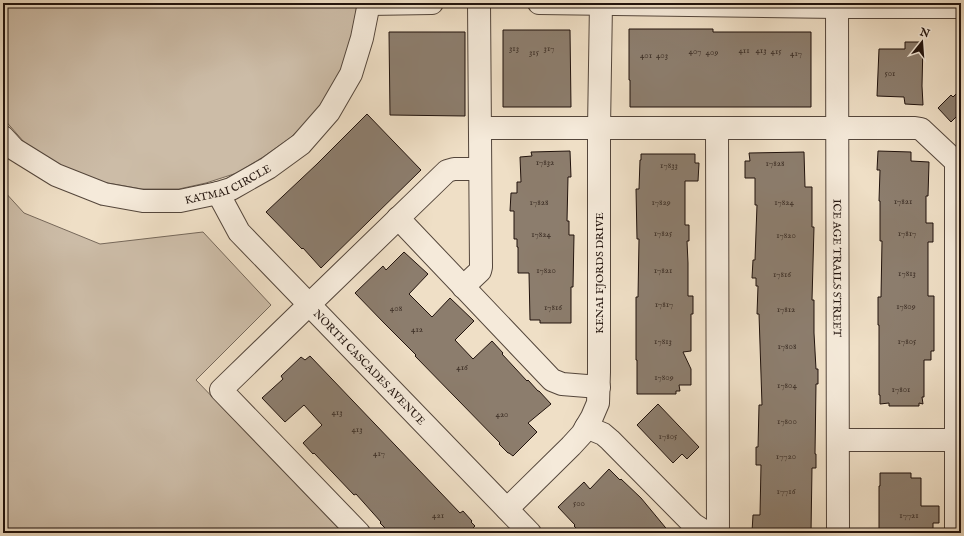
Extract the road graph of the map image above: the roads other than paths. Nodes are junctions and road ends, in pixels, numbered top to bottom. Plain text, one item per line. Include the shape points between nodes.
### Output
1 (369, 3) edge
2 (432, 3) edge
3 (479, 3) edge
4 (539, 3) edge
5 (601, 3) edge
6 (837, 5) edge
7 (961, 7) edge
8 (480, 128) junction
9 (599, 128) junction
10 (717, 128) junction
11 (837, 128) junction
12 (7, 149) edge
13 (480, 169) junction
14 (218, 193) junction
15 (398, 218) junction
16 (463, 287) junction
17 (309, 305) junction
18 (599, 387) junction
19 (586, 427) junction
20 (838, 440) junction
21 (959, 440) edge
22 (507, 509) junction
23 (718, 532) edge
24 (359, 533) edge
25 (530, 533) edge
26 (838, 533) edge
27 (956, 533) edge

1 - 2 street
1 - 14 street, KATMAI CIRCLE via 351,74 329,112 301,144 268,168 231,189
3 - 8 street
4 - 5 street
5 - 6 street
5 - 9 street, KENAI FJORDS DRIVE
6 - 7 street
6 - 11 street, ICE AGE TRAILS STREET
8 - 9 street
8 - 13 street
9 - 10 street
9 - 18 street, KENAI FJORDS DRIVE
10 - 11 street
10 - 23 street
11 - 20 street, ICE AGE TRAILS STREET
11 - 21 street via 921,129 956,164
12 - 14 street, KATMAI CIRCLE via 56,175 104,194 143,201 180,201
13 - 15 street via 447,171
13 - 16 street via 481,267
14 - 17 street, NORTH CASCADES AVENUE via 239,232
15 - 16 street
15 - 17 street
16 - 18 street via 552,380 562,384
17 - 22 street, NORTH CASCADES AVENUE
17 - 24 street via 221,390
18 - 19 street, KENAI FJORDS DRIVE via 598,403
19 - 22 street, KENAI FJORDS DRIVE via 572,446
19 - 23 street via 610,440 693,524 704,531
20 - 21 street
20 - 26 street, ICE AGE TRAILS STREET
21 - 27 street
22 - 25 street, NORTH CASCADES AVENUE

